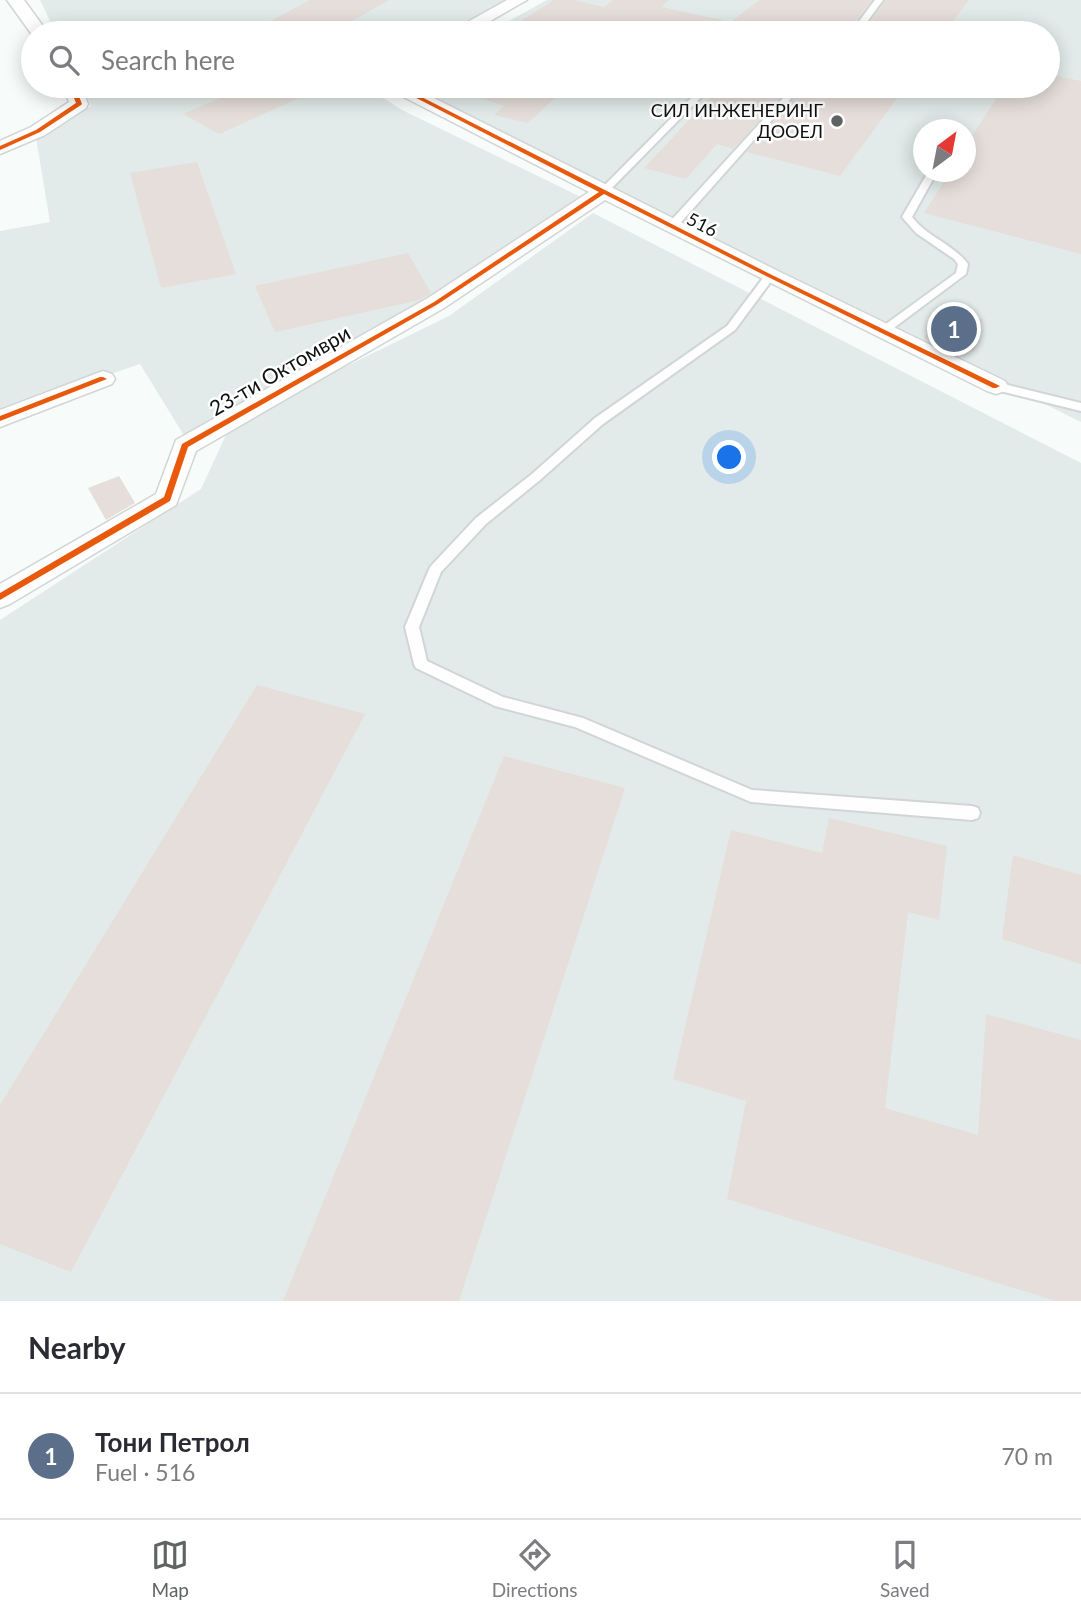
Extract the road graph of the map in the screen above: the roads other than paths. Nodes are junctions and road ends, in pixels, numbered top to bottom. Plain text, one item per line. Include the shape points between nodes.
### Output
1 (15, 0) edge
2 (519, 0) edge
3 (879, 0) edge
4 (31, 21) edge
5 (480, 21) edge
6 (863, 21) edge
7 (77, 98) edge
8 (419, 98) edge
9 (696, 98) edge
10 (787, 98) edge
11 (0, 148) edge
12 (926, 182) edge
13 (603, 192) junction
14 (671, 227) junction
15 (770, 276) junction
16 (883, 331) junction
17 (103, 379) dead end
18 (996, 386) joint
19 (1081, 407) edge
20 (0, 419) edge
21 (0, 597) edge
22 (972, 813) dead end

1 - 4 street
2 - 5 street
3 - 6 lane
7 - 11 street via 79,104 38,131
8 - 13 street, 516
9 - 13 lane
10 - 14 lane
12 - 16 lane via 907,217 957,255 963,264 961,274
13 - 14 street, 516
13 - 21 street, 23-ти Октомври via 436,303 185,446 167,499
14 - 15 street, 516
15 - 16 street, 516
15 - 22 lane via 731,328 599,421 481,521 435,569 412,627 421,664 500,702 578,722 751,796
16 - 18 street, 516
17 - 20 street
18 - 19 lane

